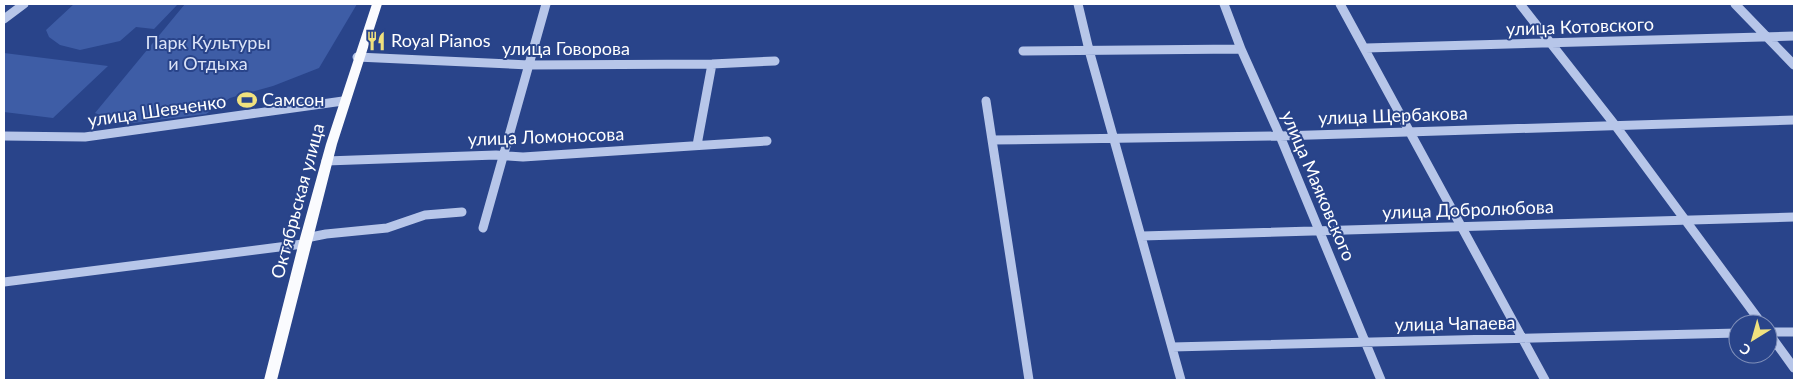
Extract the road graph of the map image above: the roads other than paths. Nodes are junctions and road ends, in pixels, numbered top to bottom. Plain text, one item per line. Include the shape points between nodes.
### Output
1 (24, 4) edge
2 (377, 4) edge
3 (546, 4) edge
4 (1078, 4) edge
5 (1224, 4) edge
6 (1340, 4) edge
7 (1520, 4) edge
8 (1735, 4) edge
9 (4, 19) edge
10 (1794, 36) edge
11 (1767, 37) junction
12 (1551, 43) junction
13 (1366, 48) junction
14 (1241, 49) junction
15 (1089, 50) junction
16 (1023, 51) dead end
17 (357, 57) junction
18 (775, 60) dead end
19 (712, 64) junction
20 (1794, 65) edge
21 (529, 66) junction
22 (343, 101) junction
23 (986, 101) dead end
24 (1794, 120) edge
25 (1615, 125) junction
26 (1409, 131) junction
27 (4, 136) edge
28 (1280, 136) junction
29 (1115, 138) junction
30 (992, 140) junction
31 (767, 141) dead end
32 (697, 145) junction
33 (504, 156) junction
34 (326, 161) junction
35 (462, 212) dead end
36 (1794, 217) edge
37 (1685, 220) junction
38 (1461, 227) junction
39 (482, 228) dead end
40 (1319, 231) junction
41 (1142, 236) junction
42 (304, 241) junction
43 (4, 282) edge
44 (1755, 314) edge
45 (1778, 332) edge
46 (1794, 332) edge
47 (1728, 333) edge
48 (1522, 338) junction
49 (1365, 342) junction
50 (1778, 346) edge
51 (1172, 347) junction
52 (1794, 368) edge
53 (270, 380) edge
54 (1029, 380) edge
55 (1181, 380) edge
56 (1381, 380) edge
57 (1545, 380) edge

1 - 9 street
2 - 17 main road, Октябрьская улица
3 - 21 street
4 - 15 street
5 - 14 street, улица Маяковского
6 - 13 street
7 - 12 street
8 - 11 street
10 - 11 street, улица Котовского
11 - 12 street, улица Котовского
11 - 20 street
12 - 13 street, улица Котовского
12 - 25 street
13 - 26 street
14 - 15 street
14 - 28 street, улица Маяковского
15 - 16 street
15 - 29 street
17 - 21 street, улица Говорова
17 - 22 main road, Октябрьская улица
18 - 19 street, улица Говорова
19 - 21 street, улица Говорова
19 - 32 street
21 - 33 street
22 - 27 street, улица Шевченко via 85,137
22 - 34 main road, Октябрьская улица
23 - 30 street
24 - 25 street, улица Щербакова
25 - 26 street, улица Щербакова
25 - 37 street
26 - 28 street, улица Щербакова
26 - 38 street
28 - 29 street, улица Щербакова
28 - 40 street, улица Маяковского
29 - 30 street, улица Щербакова
29 - 41 street
30 - 54 street
31 - 32 street, улица Ломоносова
32 - 33 street, улица Ломоносова
33 - 34 street, улица Ломоносова
33 - 39 street
34 - 42 main road, Октябрьская улица
35 - 42 street via 425,215 386,228 326,234
36 - 37 street, улица Добролюбова
37 - 38 street, улица Добролюбова
37 - 44 street
38 - 40 street, улица Добролюбова
38 - 48 street
40 - 41 street, улица Добролюбова
40 - 49 street, улица Маяковского
41 - 51 street
42 - 43 street
42 - 53 main road, Октябрьская улица
45 - 46 street
47 - 48 street, улица Чапаева
48 - 49 street, улица Чапаева
48 - 57 street
49 - 51 street, улица Чапаева
49 - 56 street, улица Маяковского
50 - 52 street
51 - 55 street

